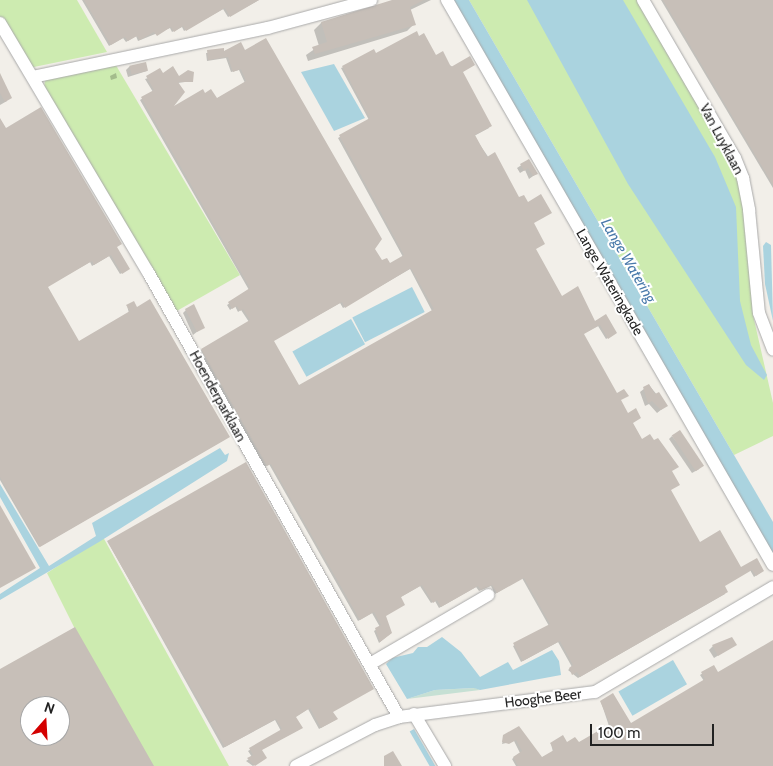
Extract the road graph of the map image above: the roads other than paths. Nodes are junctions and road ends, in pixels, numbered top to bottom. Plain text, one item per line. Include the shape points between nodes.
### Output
1 (371, 0) edge
2 (447, 0) edge
3 (643, 0) edge
4 (0, 23) edge
5 (33, 77) junction
6 (773, 349) edge
7 (773, 565) edge
8 (773, 587) edge
9 (488, 594) dead end
10 (370, 664) junction
11 (414, 714) junction
12 (400, 716) junction
13 (296, 766) edge
14 (445, 766) edge

1 - 5 street via 268,28
2 - 7 street, Lange Wateringkade
3 - 6 street, Van Luyklaan via 735,158 743,178 750,210 758,313
4 - 5 street, Hoenderparklaan
5 - 10 street, Hoenderparklaan via 148,272
8 - 11 street, Hooghe Beer via 595,692
9 - 10 street
10 - 12 street, Hoenderparklaan
11 - 12 street, Hooghe Beer
11 - 14 street
12 - 13 street, Hooghe Beer via 375,725

